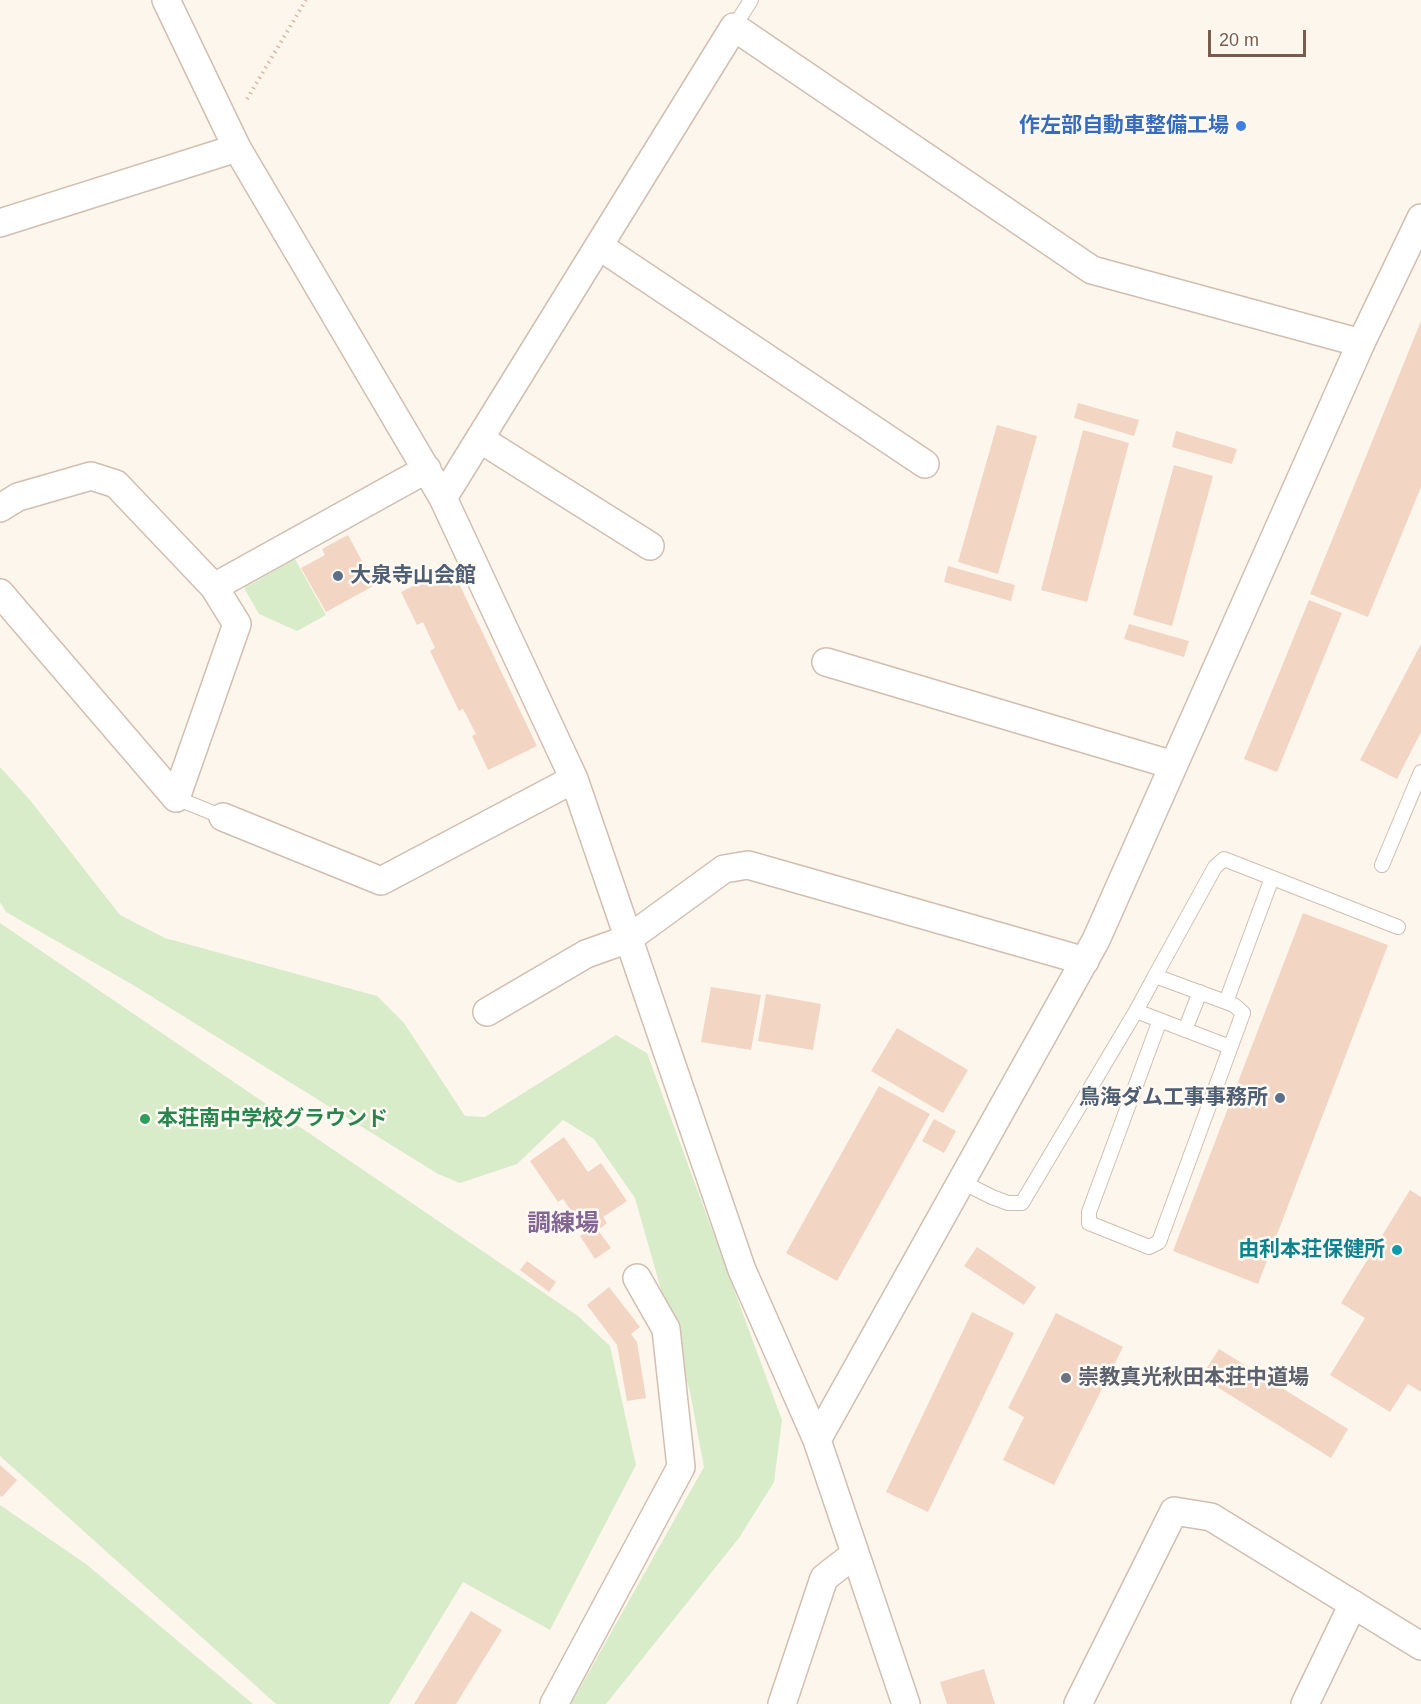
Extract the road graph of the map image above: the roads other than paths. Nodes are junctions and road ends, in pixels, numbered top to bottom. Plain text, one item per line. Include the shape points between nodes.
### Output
1 (166, 0) edge
2 (751, 0) edge
3 (734, 27) junction
4 (233, 139) junction
5 (1421, 218) edge
6 (0, 224) edge
7 (599, 246) junction
8 (1361, 343) junction
9 (480, 439) junction
10 (925, 464) dead end
11 (427, 469) junction
12 (443, 498) junction
13 (0, 508) edge
14 (650, 546) dead end
15 (214, 587) junction
16 (0, 593) edge
17 (826, 662) dead end
18 (1173, 765) junction
19 (1421, 771) edge
20 (574, 779) junction
21 (176, 798) junction
22 (223, 817) joint
23 (1382, 865) dead end
24 (1272, 878) junction
25 (1398, 927) dead end
26 (628, 939) junction
27 (1085, 961) junction
28 (1155, 976) junction
29 (1200, 992) junction
30 (1226, 1002) junction
31 (1136, 1011) junction
32 (487, 1012) dead end
33 (1160, 1020) junction
34 (1185, 1030) junction
35 (1230, 1047) junction
36 (962, 1182) junction
37 (637, 1278) dead end
38 (817, 1440) junction
39 (855, 1554) junction
40 (1353, 1605) junction
41 (1421, 1646) edge
42 (554, 1704) edge
43 (782, 1704) edge
44 (906, 1704) edge
45 (1078, 1704) edge
46 (1305, 1704) edge

1 - 4 street
2 - 3 lane
3 - 7 street
3 - 8 street via 1092,270
4 - 6 street
4 - 11 street
5 - 8 street
7 - 9 street
7 - 10 street
8 - 18 street
9 - 12 street
9 - 14 street
11 - 12 street
11 - 15 street
12 - 20 street
13 - 15 street via 18,497 91,476 116,484
15 - 21 street via 237,624
16 - 21 street
17 - 18 street
18 - 27 street
19 - 23 lane
20 - 22 street via 381,881
20 - 26 street
21 - 22 lane
24 - 25 lane
24 - 28 lane via 1224,859 1215,867
24 - 30 lane
26 - 27 street via 724,869 748,865
26 - 32 street via 586,954
26 - 38 street via 742,1270
27 - 36 street
28 - 29 lane
28 - 31 lane
29 - 30 lane
29 - 34 lane
30 - 35 lane via 1243,1013
31 - 33 lane
31 - 36 lane via 1022,1203 1008,1203
33 - 34 lane
33 - 35 lane via 1089,1212 1089,1223 1149,1247 1159,1242
34 - 35 lane
36 - 38 street
37 - 42 street via 666,1329 681,1467
38 - 39 street
39 - 43 street via 824,1578
39 - 44 street
40 - 41 street
40 - 45 street via 1211,1517 1174,1511
40 - 46 street

